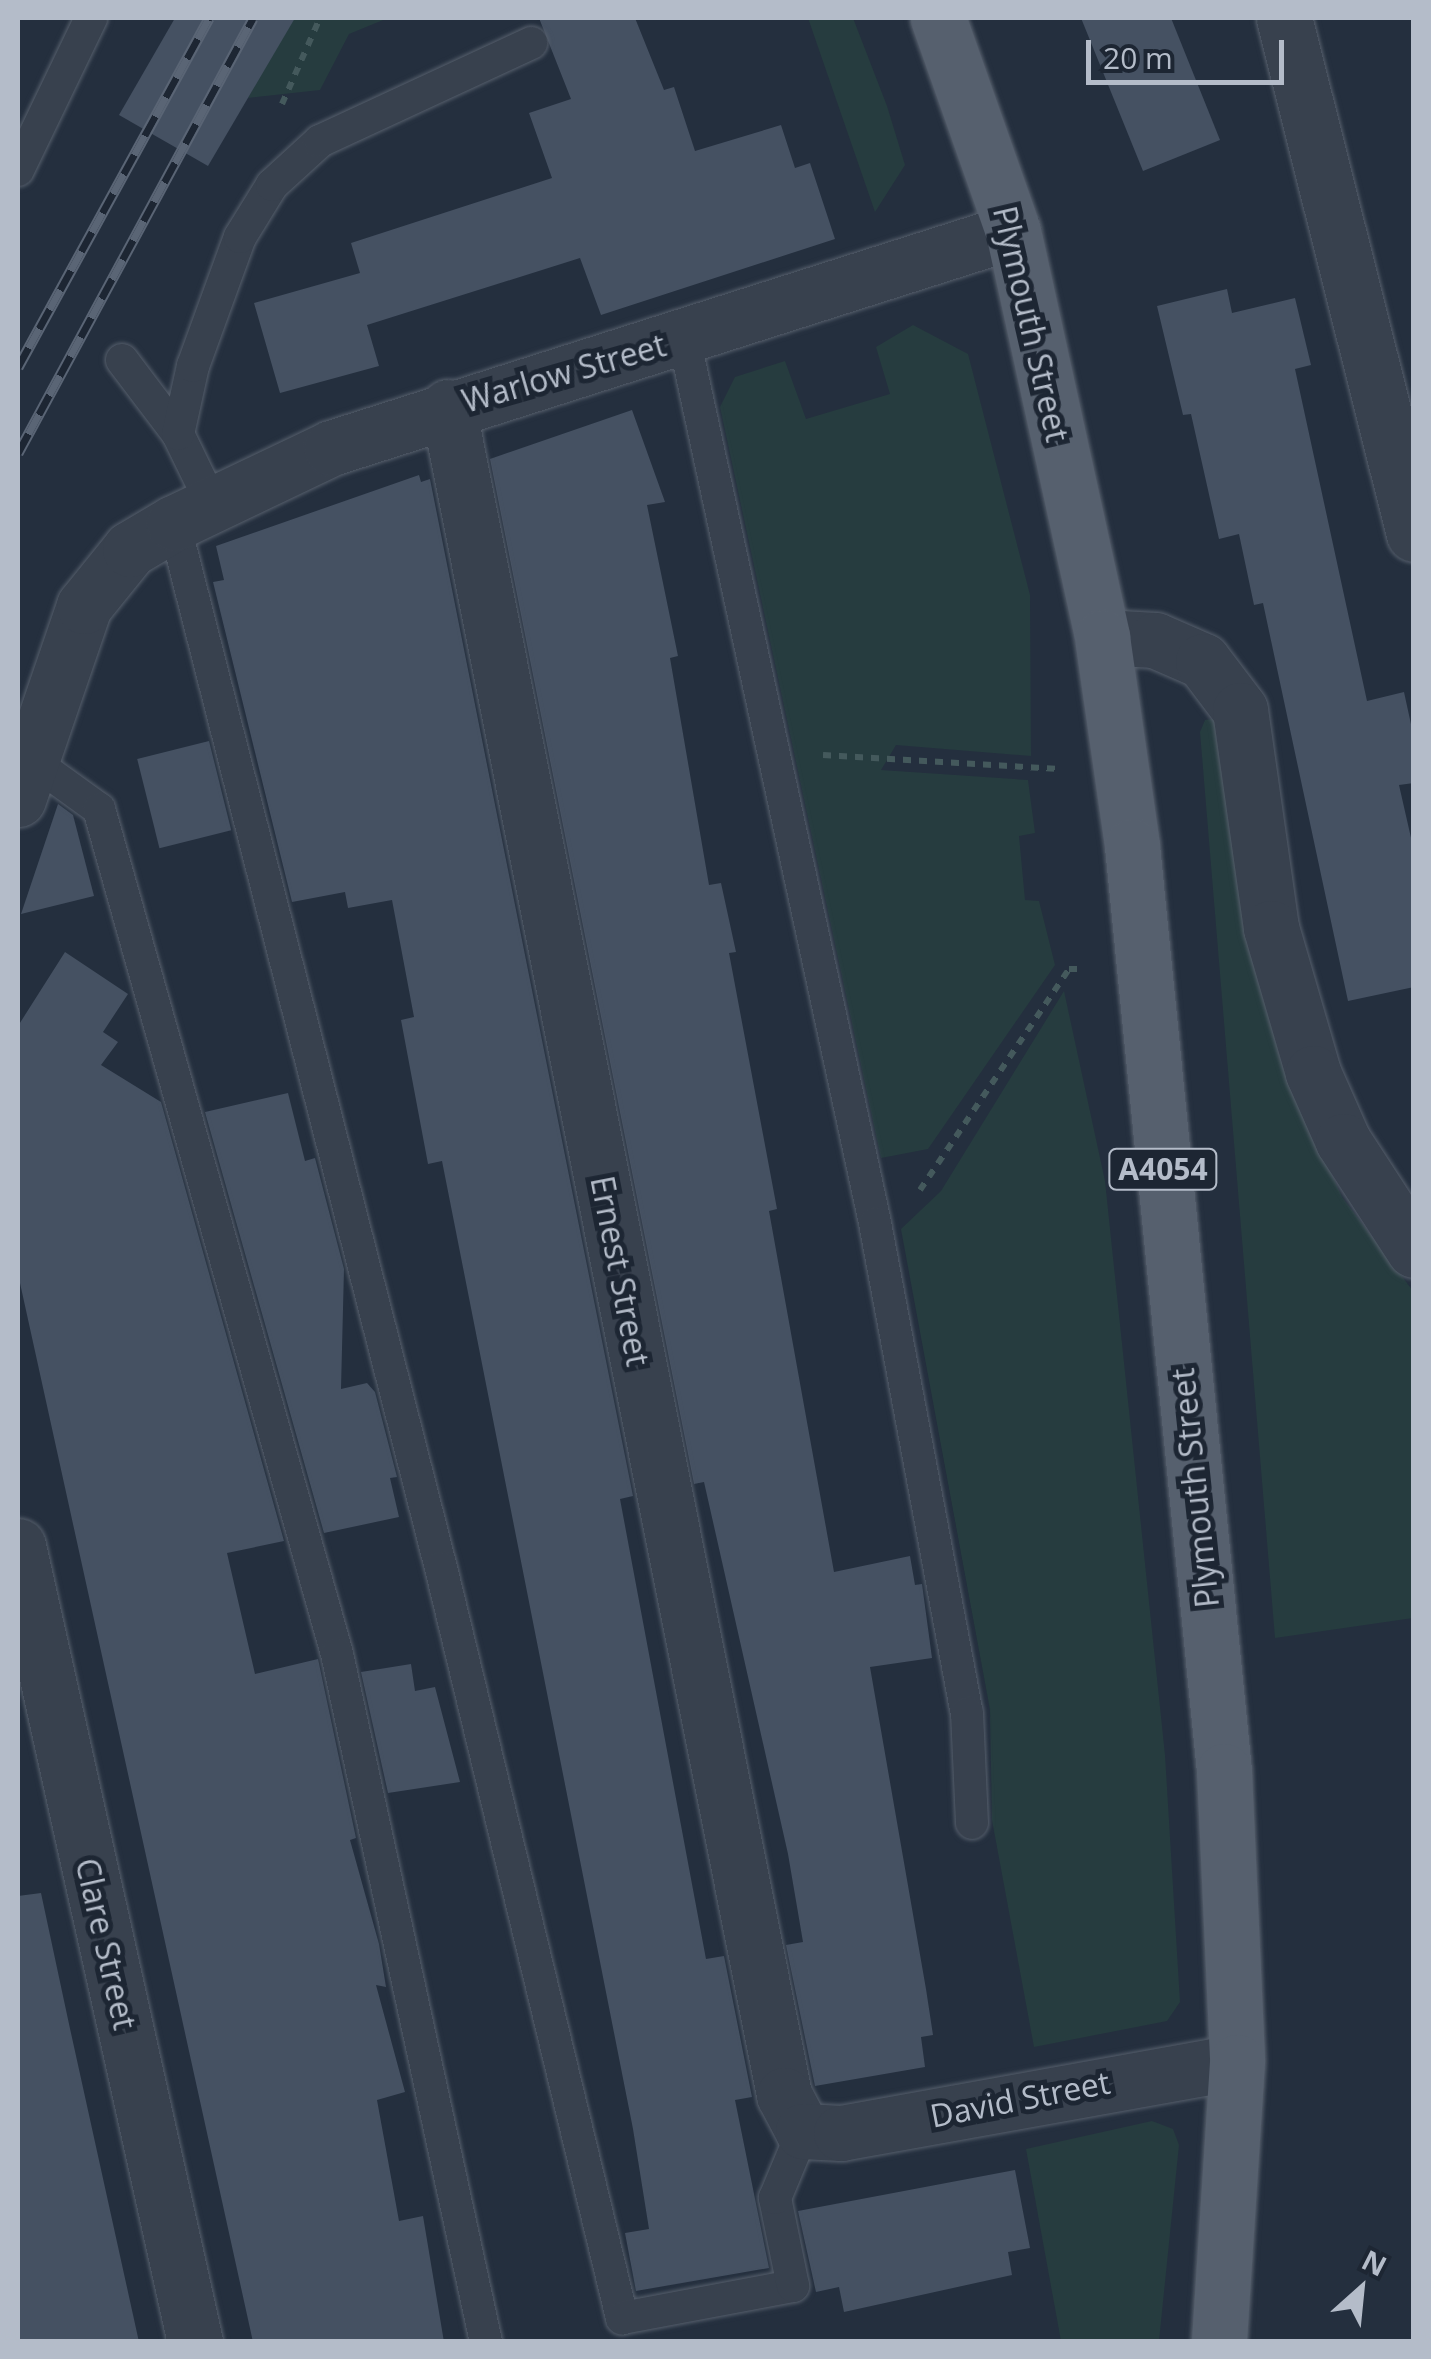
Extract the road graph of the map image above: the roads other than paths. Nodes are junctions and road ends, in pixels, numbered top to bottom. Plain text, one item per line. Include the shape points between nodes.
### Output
1 (91, 18) edge
2 (938, 18) edge
3 (1284, 18) edge
4 (531, 44) dead end
5 (18, 170) edge
6 (1013, 231) junction
7 (684, 338) junction
8 (122, 360) dead end
9 (448, 407) junction
10 (178, 434) junction
11 (172, 525) junction
12 (1414, 534) edge
13 (1102, 637) junction
14 (24, 779) edge
15 (1414, 1250) edge
16 (18, 1546) edge
17 (972, 1823) dead end
18 (1237, 2062) junction
19 (803, 2130) junction
20 (194, 2342) edge
21 (486, 2342) edge
22 (1219, 2342) edge

1 - 5 lane
2 - 6 main road, Plymouth Street / A4054
3 - 12 street
4 - 10 lane via 320,141 272,185 240,236 193,366
6 - 7 street, Warlow Street
6 - 13 main road, Plymouth Street / A4054
7 - 9 street, Warlow Street
7 - 17 lane via 875,1224 967,1713
8 - 10 lane
9 - 11 street, Warlow Street
9 - 19 street, Ernest Street via 784,2095
10 - 11 lane
11 - 14 street via 84,606
11 - 19 lane via 441,1568 622,2318 793,2286 775,2198
13 - 15 street via 1155,640 1203,661 1240,710 1271,928 1314,1073 1343,1142
13 - 18 main road, Plymouth Street / A4054 via 1144,968 1224,1771
14 - 21 lane via 98,809 104,828 337,1654
16 - 20 street, Clare Street
18 - 19 street, David Street via 841,2133
18 - 22 main road, Plymouth Street / A4054

